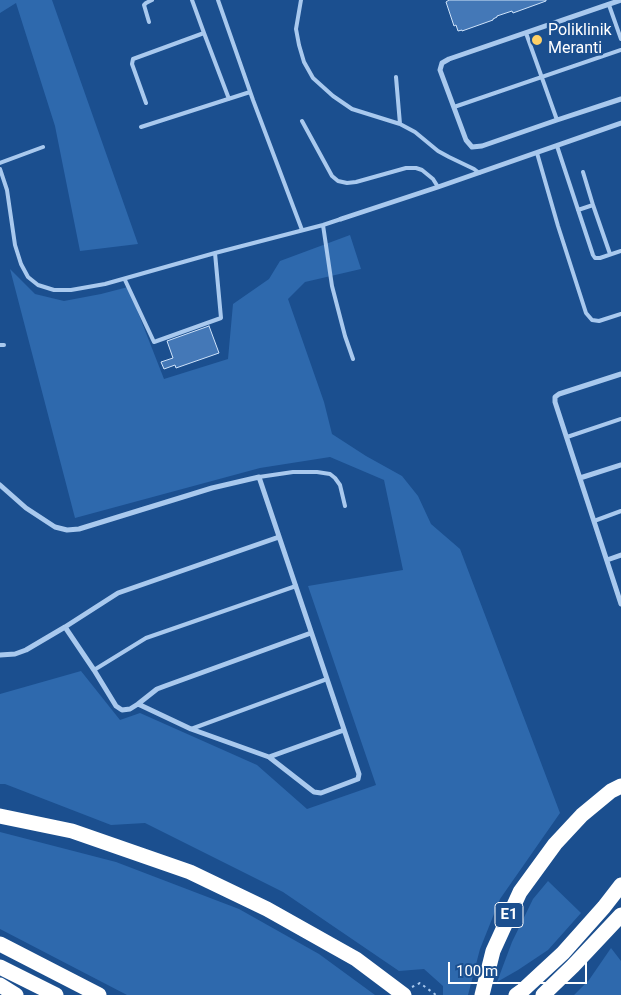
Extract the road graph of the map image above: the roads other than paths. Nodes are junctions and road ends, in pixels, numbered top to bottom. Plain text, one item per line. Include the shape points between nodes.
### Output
1 (152, 0) edge
2 (192, 0) edge
3 (218, 0) edge
4 (301, 0) edge
5 (621, 0) edge
6 (610, 5) junction
7 (149, 22) dead end
8 (526, 33) junction
9 (204, 34) junction
10 (621, 39) edge
11 (621, 50) edge
12 (542, 76) junction
13 (396, 77) dead end
14 (250, 92) junction
15 (229, 99) junction
16 (621, 99) edge
17 (146, 103) dead end
18 (454, 107) junction
19 (557, 120) junction
20 (302, 121) dead end
21 (621, 123) edge
22 (400, 124) junction
23 (141, 127) dead end
24 (557, 146) junction
25 (43, 147) dead end
26 (537, 152) junction
27 (0, 163) edge
28 (0, 169) edge
29 (583, 172) dead end
30 (480, 173) junction
31 (438, 187) junction
32 (593, 205) junction
33 (578, 210) junction
34 (341, 219) joint
35 (323, 225) junction
36 (302, 230) junction
37 (621, 250) edge
38 (215, 253) junction
39 (610, 254) junction
40 (125, 280) junction
41 (621, 314) edge
42 (353, 359) dead end
43 (621, 374) edge
44 (621, 419) edge
45 (566, 437) junction
46 (621, 465) edge
47 (259, 478) junction
48 (580, 478) junction
49 (0, 486) edge
50 (345, 506) dead end
51 (621, 511) edge
52 (594, 521) junction
53 (279, 538) junction
54 (621, 555) edge
55 (607, 560) junction
56 (296, 586) junction
57 (621, 604) edge
58 (65, 628) junction
59 (311, 633) junction
60 (0, 655) edge
61 (94, 670) junction
62 (327, 679) junction
63 (138, 704) junction
64 (191, 729) junction
65 (344, 730) junction
66 (269, 757) junction
67 (621, 786) edge
68 (0, 816) edge
69 (621, 885) edge
70 (621, 915) edge
71 (0, 944) edge
72 (0, 967) edge
73 (0, 985) edge
74 (403, 994) edge
75 (16, 995) edge
76 (56, 995) edge
77 (99, 995) edge
78 (482, 995) edge
79 (516, 995) edge
80 (543, 995) edge

1 - 7 lane via 144,6
2 - 9 lane
3 - 14 lane
4 - 22 lane via 296,30 298,45 313,78 352,109
5 - 6 street
6 - 8 street
6 - 10 lane
8 - 12 lane
8 - 18 street via 442,63 440,70
9 - 15 lane
9 - 17 lane via 133,59
11 - 12 lane
12 - 18 lane
12 - 19 lane
13 - 22 lane
14 - 15 lane
14 - 36 lane
15 - 23 lane
16 - 19 street
18 - 19 street via 466,140 472,147
20 - 31 lane via 332,176 338,180 356,182 416,168 433,178
21 - 24 street
22 - 30 lane via 416,132 449,158
24 - 26 street
24 - 33 lane
25 - 27 lane
26 - 30 street
26 - 41 lane via 586,313 592,320 599,321
28 - 40 lane via 7,190 15,245 28,277 54,290
29 - 32 lane
30 - 31 street
31 - 34 street
32 - 33 lane
32 - 39 lane
33 - 39 lane via 593,255 596,258
34 - 35 lane
35 - 36 lane
35 - 42 lane via 332,286
36 - 38 lane
37 - 39 lane
38 - 40 lane
38 - 40 lane via 221,318 154,342
43 - 45 street via 555,397
44 - 45 lane
45 - 48 street
46 - 48 street
47 - 49 street via 212,488 67,530 55,527 26,508
47 - 50 lane via 292,472 330,474 340,485
47 - 53 street
48 - 52 street
51 - 52 lane
52 - 55 street
53 - 56 street
53 - 58 street via 118,593
54 - 55 street
55 - 57 street
56 - 59 street
56 - 61 lane via 146,638
58 - 60 street via 26,650
58 - 61 street
59 - 62 street
59 - 63 street via 157,689
61 - 63 street via 116,706 122,710
62 - 64 lane
62 - 65 street
63 - 64 street
64 - 66 street
65 - 66 street
65 - 66 street via 359,774 356,781 317,793
67 - 78 highway, E1 via 582,815 555,844 520,892 493,951
68 - 74 highway via 72,831 190,872 267,909 356,959
69 - 79 highway via 563,953
70 - 80 highway
71 - 77 highway
72 - 76 highway
73 - 75 highway

